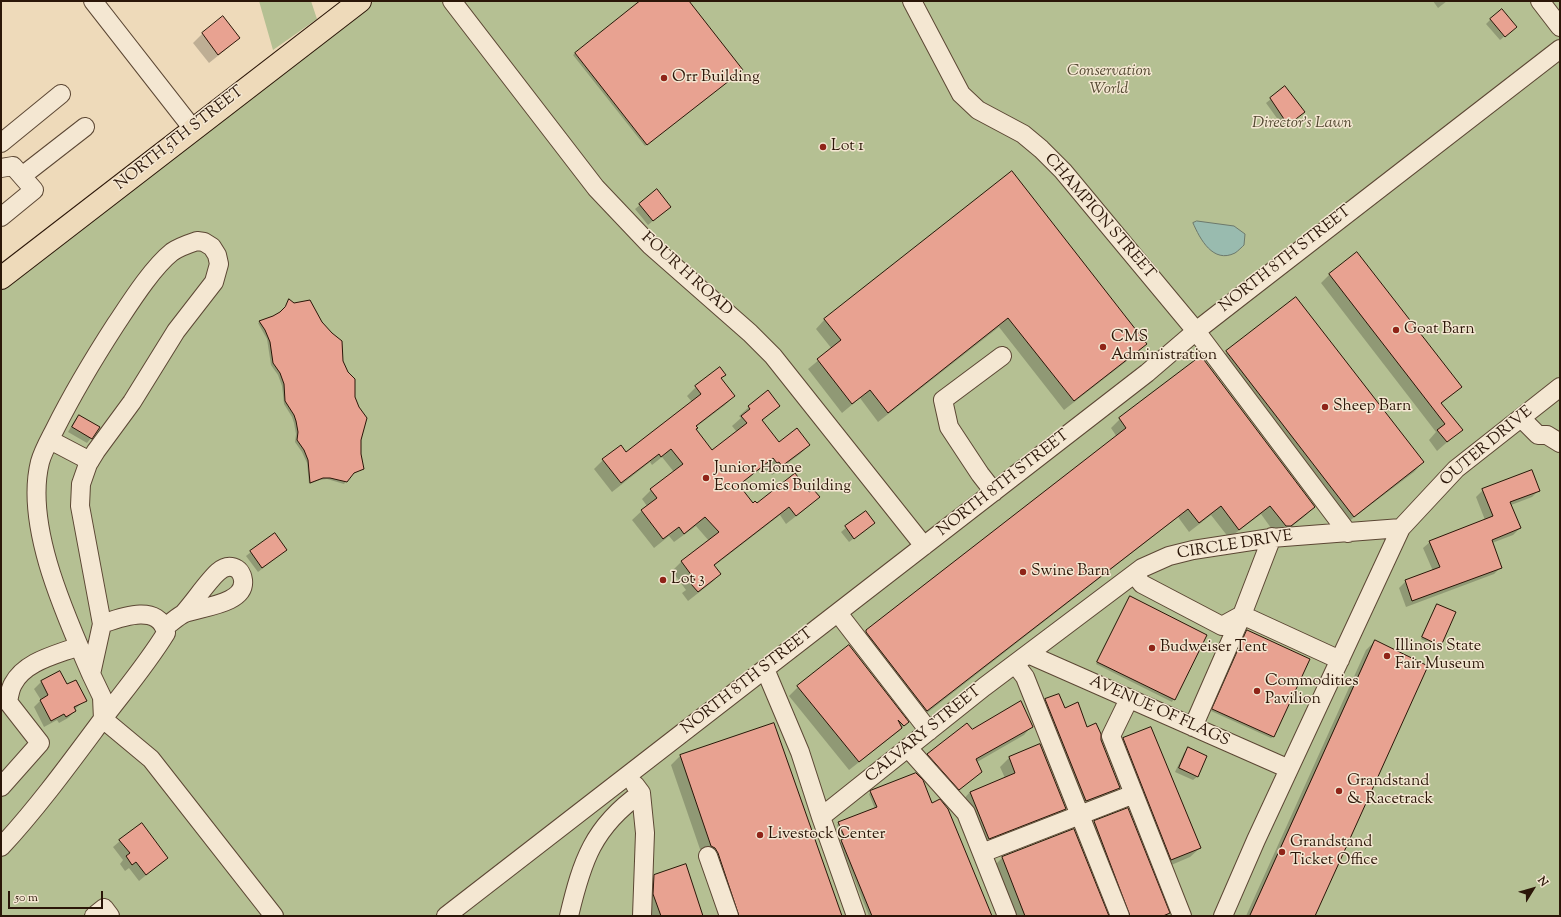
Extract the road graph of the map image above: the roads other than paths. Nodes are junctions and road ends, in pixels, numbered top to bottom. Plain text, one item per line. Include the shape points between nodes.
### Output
1 (93, 1) edge
2 (360, 1) edge
3 (452, 1) edge
4 (912, 1) edge
5 (1540, 1) edge
6 (1560, 27) edge
7 (1560, 49) edge
8 (61, 94) dead end
9 (85, 127) dead end
10 (193, 129) junction
11 (1, 143) edge
12 (1, 168) edge
13 (22, 176) junction
14 (1, 217) edge
15 (1, 278) edge
16 (1196, 331) junction
17 (1002, 356) dead end
18 (1560, 388) edge
19 (1521, 418) junction
20 (50, 440) junction
21 (1560, 443) edge
22 (90, 461) junction
23 (994, 492) junction
24 (1401, 528) junction
25 (1348, 532) junction
26 (1272, 538) junction
27 (924, 546) junction
28 (1134, 574) junction
29 (838, 613) junction
30 (183, 614) dead end
31 (1242, 615) junction
32 (102, 624) junction
33 (165, 628) junction
34 (78, 646) junction
35 (1022, 659) junction
36 (1340, 660) junction
37 (765, 670) junction
38 (91, 674) junction
39 (1129, 699) junction
40 (103, 719) junction
41 (1193, 727) junction
42 (929, 732) junction
43 (908, 748) junction
44 (1289, 769) junction
45 (627, 774) junction
46 (1, 787) edge
47 (641, 793) junction
48 (1134, 794) junction
49 (1080, 815) junction
50 (821, 817) junction
51 (1, 847) edge
52 (982, 853) junction
53 (708, 856) dead end
54 (94, 916) edge
55 (110, 916) edge
56 (274, 916) edge
57 (446, 916) edge
58 (569, 916) edge
59 (642, 916) edge
60 (729, 916) edge
61 (856, 916) edge
62 (1007, 916) edge
63 (1120, 916) edge
64 (1182, 916) edge
65 (1223, 916) edge

1 - 10 street
2 - 10 main road, NORTH 5TH STREET
3 - 27 street, FOUR H ROAD via 596,188 651,246 767,350
4 - 16 street, CHAMPION STREET via 961,94 978,110 1023,134 1063,171
5 - 6 street
7 - 16 street, NORTH 8TH STREET
8 - 11 street
9 - 13 street
10 - 15 main road, NORTH 5TH STREET
12 - 13 street via 13,166
13 - 14 street via 34,190
16 - 23 street, NORTH 8TH STREET via 1147,373
16 - 25 street, CHAMPION STREET
17 - 23 street via 943,400 949,427
18 - 19 street, OUTER DRIVE
19 - 21 street via 1538,435 1547,435
19 - 24 street, OUTER DRIVE via 1456,469
20 - 22 street
20 - 22 street via 82,378 137,294 172,252 184,245 197,241 204,242 217,254 219,264 214,282 176,331 132,402
20 - 34 street via 40,460 37,475 39,524 55,588
22 - 32 street via 81,484 80,506
23 - 27 street, NORTH 8TH STREET
24 - 25 street, CIRCLE DRIVE
24 - 36 street, OUTER DRIVE
25 - 26 street, CIRCLE DRIVE
26 - 28 street, CIRCLE DRIVE via 1168,556
26 - 31 street
27 - 29 street, NORTH 8TH STREET
28 - 31 street via 1142,584 1222,626
28 - 35 street, CIRCLE DRIVE
29 - 37 street, NORTH 8TH STREET
29 - 42 street
30 - 33 street
31 - 36 street
31 - 41 street
32 - 33 street via 145,614 157,618
32 - 38 street
33 - 40 street via 166,633 138,676
34 - 38 street
34 - 46 street via 33,664 21,673 12,685 8,702 40,743
35 - 39 street, AVENUE OF FLAGS
35 - 42 street, CALVARY STREET via 984,686
35 - 49 street via 1025,677
36 - 44 street, OUTER DRIVE
37 - 45 street, NORTH 8TH STREET
37 - 50 street via 800,752
38 - 40 street via 102,697
39 - 41 street, AVENUE OF FLAGS
39 - 48 street via 1111,736
40 - 51 street via 69,766
40 - 56 street via 151,759
41 - 44 street, AVENUE OF FLAGS
42 - 43 street, CALVARY STREET
43 - 50 street, CALVARY STREET
43 - 52 street via 966,813
44 - 65 street, OUTER DRIVE
45 - 47 street
45 - 57 street, NORTH 8TH STREET
47 - 58 street via 625,805 601,830 587,855
47 - 59 street via 645,833
48 - 49 street
48 - 64 street
49 - 52 street
49 - 63 street
50 - 61 street
52 - 62 street
53 - 60 street
54 - 55 street via 104,908

